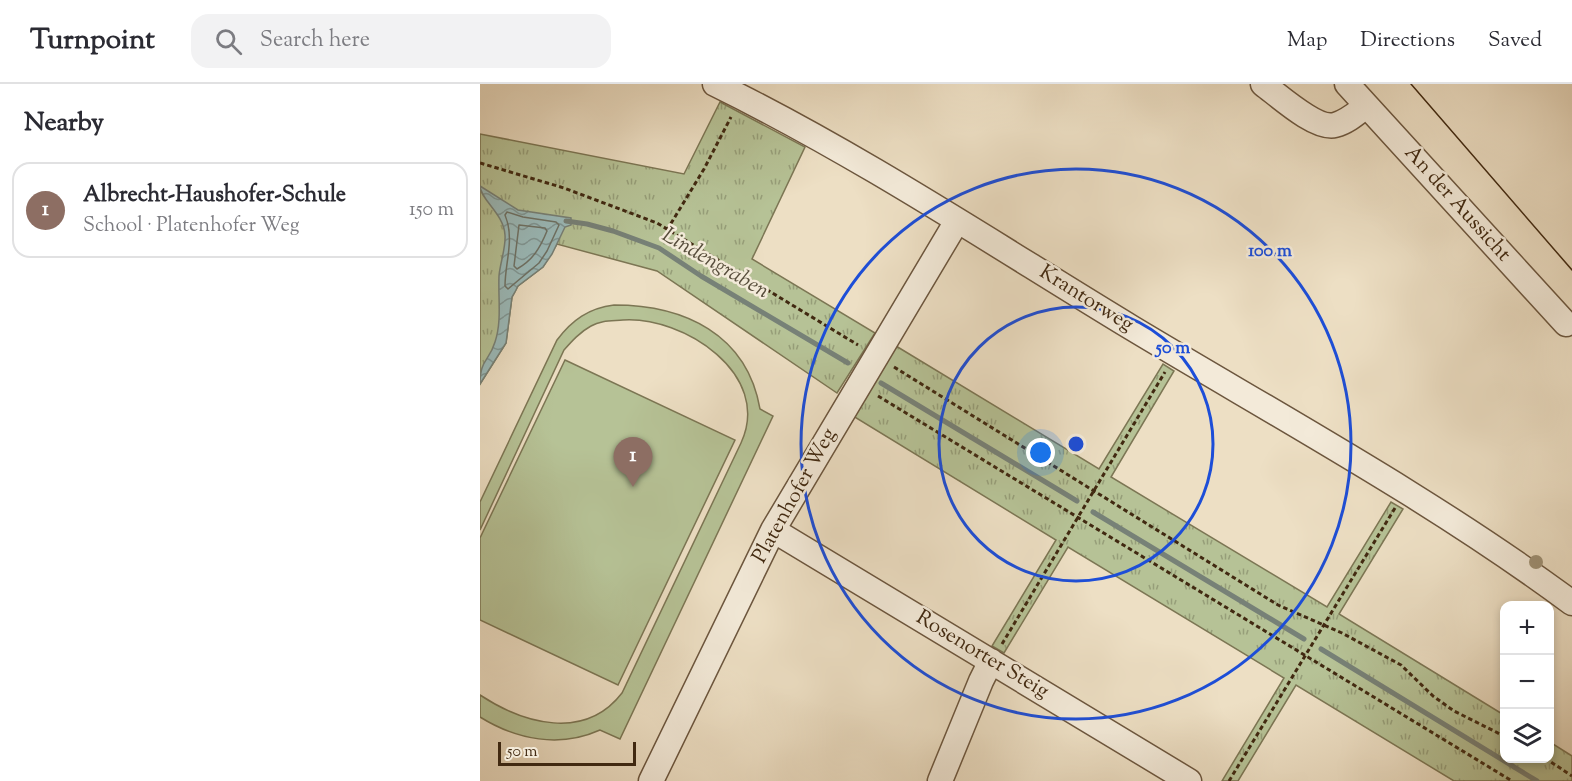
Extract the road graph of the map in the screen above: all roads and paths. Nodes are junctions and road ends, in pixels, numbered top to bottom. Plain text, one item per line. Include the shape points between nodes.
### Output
1 (715, 84) edge
2 (1263, 84) edge
3 (1347, 84) edge
4 (742, 96) junction
5 (1366, 106) junction
6 (480, 163) edge
7 (957, 221) junction
8 (667, 230) junction
9 (1566, 324) dead end
10 (1177, 354) junction
11 (876, 356) junction
12 (859, 385) junction
13 (1095, 490) junction
14 (1405, 492) junction
15 (1077, 519) junction
16 (773, 530) junction
17 (1572, 603) edge
18 (1323, 625) junction
19 (1305, 655) junction
20 (991, 661) junction
21 (1500, 734) edge
22 (1551, 763) edge
23 (1572, 776) edge
24 (651, 781) edge
25 (940, 781) edge
26 (1189, 781) edge
27 (1229, 781) edge
28 (1512, 781) edge

1 - 4 street, Krantorweg
2 - 5 street via 1312,120 1333,126
3 - 5 street, An der Aussicht
4 - 7 street, Krantorweg via 812,133
4 - 8 path
5 - 9 street, An der Aussicht
6 - 8 path via 564,188
7 - 10 street, Krantorweg
7 - 11 street, Platenhofer Weg
8 - 11 path
10 - 13 path
10 - 14 street, Krantorweg
11 - 12 street, Platenhofer Weg
11 - 13 path
12 - 15 path
12 - 16 street, Platenhofer Weg
13 - 15 path
13 - 18 path via 1278,605
14 - 17 street, Krantorweg via 1488,543
14 - 18 path
15 - 19 path
15 - 20 path
16 - 20 street, Rosenorter Steig
16 - 24 street, Platenhofer Weg
18 - 19 path
18 - 21 path via 1401,665 1454,711
19 - 27 path
19 - 28 path
20 - 25 street
20 - 26 street, Rosenorter Steig
22 - 23 path

